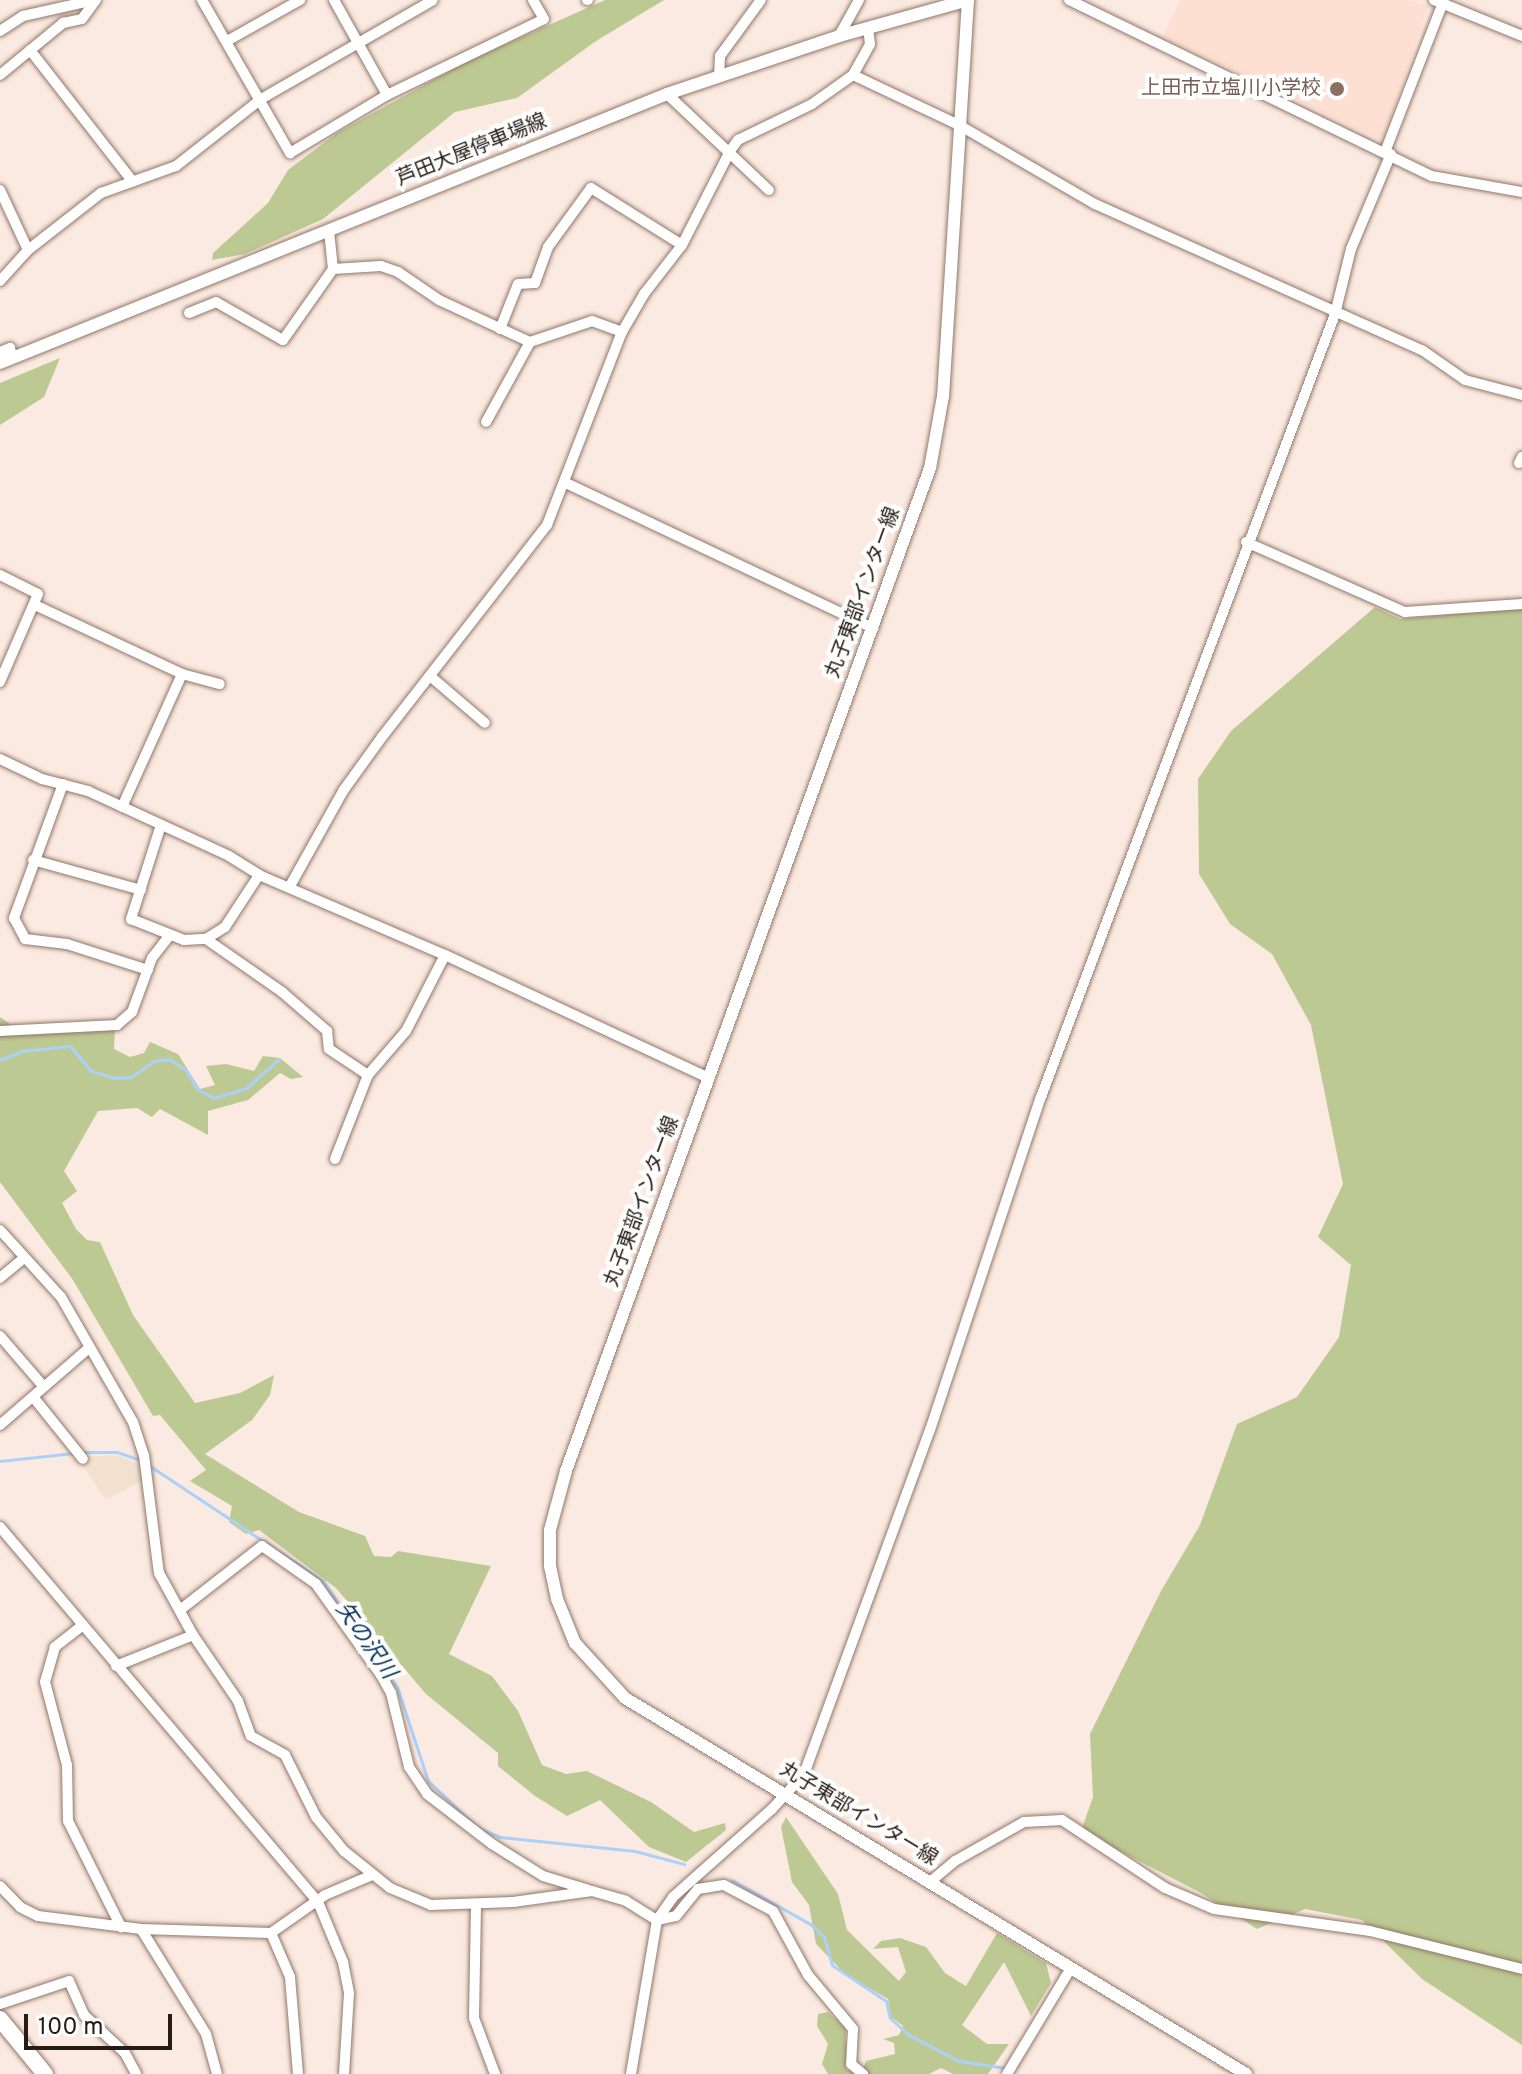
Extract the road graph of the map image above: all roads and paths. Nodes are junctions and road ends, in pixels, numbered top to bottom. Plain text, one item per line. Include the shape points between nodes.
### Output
1 (96, 0) edge
2 (202, 0) edge
3 (300, 0) edge
4 (334, 0) edge
5 (433, 0) edge
6 (533, 0) edge
7 (761, 0) edge
8 (859, 0) edge
9 (968, 0) edge
10 (1069, 0) edge
11 (1440, 1) edge
12 (868, 27) junction
13 (0, 31) edge
14 (839, 36) junction
15 (1522, 36) edge
16 (227, 41) junction
17 (358, 42) junction
18 (30, 50) junction
19 (0, 75) edge
20 (853, 75) junction
21 (719, 76) junction
22 (667, 94) junction
23 (387, 95) junction
24 (261, 99) junction
25 (959, 125) junction
26 (730, 151) junction
27 (1388, 153) junction
28 (133, 182) junction
29 (0, 190) edge
30 (769, 190) dead end
31 (1522, 192) edge
32 (329, 231) junction
33 (682, 245) junction
34 (28, 250) junction
35 (333, 269) junction
36 (0, 281) edge
37 (189, 313) dead end
38 (1335, 314) junction
39 (500, 329) junction
40 (622, 332) junction
41 (530, 342) junction
42 (4, 357) edge
43 (1522, 395) edge
44 (486, 422) dead end
45 (566, 483) junction
46 (1246, 542) junction
47 (0, 575) edge
48 (1522, 604) edge
49 (35, 605) junction
50 (873, 628) junction
51 (182, 674) junction
52 (430, 676) junction
53 (0, 682) edge
54 (220, 684) dead end
55 (485, 723) dead end
56 (0, 759) edge
57 (63, 784) junction
58 (122, 807) junction
59 (160, 828) junction
60 (33, 860) junction
61 (259, 875) junction
62 (290, 886) junction
63 (141, 890) junction
64 (169, 936) junction
65 (206, 939) junction
66 (445, 955) junction
67 (148, 970) junction
68 (0, 1031) edge
69 (368, 1075) junction
70 (709, 1078) junction
71 (335, 1159) dead end
72 (0, 1230) edge
73 (23, 1259) junction
74 (0, 1278) edge
75 (0, 1336) edge
76 (89, 1348) junction
77 (44, 1387) junction
78 (34, 1398) junction
79 (0, 1425) edge
80 (81, 1455) dead end
81 (0, 1527) edge
82 (180, 1610) junction
83 (83, 1625) junction
84 (193, 1635) junction
85 (116, 1666) junction
86 (786, 1796) junction
87 (370, 1876) junction
88 (930, 1882) junction
89 (0, 1886) edge
90 (592, 1891) junction
91 (318, 1902) junction
92 (476, 1905) junction
93 (657, 1920) junction
94 (121, 1927) junction
95 (141, 1929) junction
96 (271, 1933) junction
97 (1071, 1968) junction
98 (1522, 1969) edge
99 (0, 2004) edge
100 (0, 2019) edge
101 (1010, 2070) edge
102 (45, 2074) edge
103 (136, 2074) edge
104 (217, 2074) edge
105 (298, 2074) edge
106 (344, 2074) edge
107 (495, 2074) edge
108 (631, 2074) edge
109 (863, 2074) edge
110 (1246, 2074) edge

1 - 13 street via 23,16
1 - 18 street via 82,19 63,23
2 - 16 street
3 - 16 street
4 - 17 street
5 - 17 street
6 - 23 street via 544,19
7 - 21 street via 720,56
8 - 14 street
9 - 12 main road, 芦田大屋停車場線
9 - 25 main road, 丸子東部インター線
10 - 27 street
11 - 15 street
11 - 27 street
12 - 14 main road, 芦田大屋停車場線
12 - 20 street via 870,44
14 - 21 main road, 芦田大屋停車場線
16 - 24 street
17 - 23 street
17 - 24 street
18 - 19 street
18 - 28 street
20 - 25 street
20 - 26 street via 812,104 738,140
21 - 22 main road, 芦田大屋停車場線
22 - 26 street
22 - 32 main road, 芦田大屋停車場線
23 - 24 street via 290,153
24 - 28 street via 176,166
25 - 38 street via 1095,204
25 - 50 main road, 丸子東部インター線 via 939,423 923,491
26 - 30 street
26 - 33 street
27 - 31 street via 1432,176
27 - 38 street via 1351,249
28 - 34 street via 101,193
29 - 34 street
32 - 35 street
32 - 42 main road, 芦田大屋停車場線
33 - 39 street via 591,188 548,247 535,283 518,284
33 - 40 street
34 - 36 street
35 - 37 street via 283,340 216,302
35 - 39 street via 381,266 398,272 439,300
38 - 43 street via 1422,350 1465,380
38 - 46 street
39 - 41 street
40 - 41 street via 592,321
40 - 45 street
41 - 44 street
45 - 50 street
45 - 52 street via 533,547
46 - 48 street via 1405,612
46 - 86 street via 1041,1097 930,1430 820,1734 804,1774
47 - 49 street via 38,594
49 - 51 street
49 - 53 street
50 - 70 main road, 丸子東部インター線
51 - 54 street
51 - 58 street
52 - 55 street
52 - 62 street via 343,791
56 - 57 street
57 - 58 street
57 - 60 street
58 - 59 street
59 - 61 street via 229,856
59 - 63 street
60 - 63 street
60 - 67 street via 14,918 25,939 67,944
61 - 62 street
61 - 65 street via 225,927
62 - 66 street
63 - 64 street via 131,919
64 - 65 street
64 - 67 street
65 - 69 street via 282,992 327,1031 329,1049
66 - 69 street via 406,1031
66 - 70 street
67 - 68 street via 132,1012 117,1025
69 - 71 street
70 - 86 main road, 丸子東部インター線 via 558,1496 550,1530 550,1566 568,1630 608,1683
72 - 73 street
73 - 74 street
73 - 76 street via 48,1278
75 - 77 street
76 - 77 street
76 - 82 street via 133,1422 144,1455 159,1573
77 - 78 street
78 - 79 street
78 - 80 street
81 - 83 street
82 - 84 street
82 - 90 street via 262,1546 316,1584 381,1675 391,1693 409,1767 427,1794 543,1876
83 - 85 street
83 - 94 street via 55,1647 45,1682 67,1765 68,1821
84 - 85 street
84 - 87 street via 238,1701 251,1736 285,1755 316,1817
85 - 91 street
86 - 88 main road, 丸子東部インター線
86 - 93 street via 673,1897
87 - 91 street
87 - 92 street via 413,1900
88 - 97 main road, 丸子東部インター線
88 - 98 street via 955,1861 1024,1822 1062,1820 1165,1888 1214,1909 1370,1931
89 - 94 street via 20,1907 38,1916
90 - 92 street
90 - 93 street via 626,1901
91 - 96 street
91 - 106 street via 343,1962 349,1993
92 - 107 street via 474,2018
93 - 108 street
93 - 109 street via 676,1916 698,1889 724,1885 773,1911 808,1975 853,2029 851,2064
94 - 95 street
95 - 96 street
95 - 104 street via 206,2034
96 - 105 street via 290,1977
97 - 101 street
97 - 110 main road, 丸子東部インター線
99 - 103 street via 69,1981 84,2015 125,2053
100 - 102 highway

